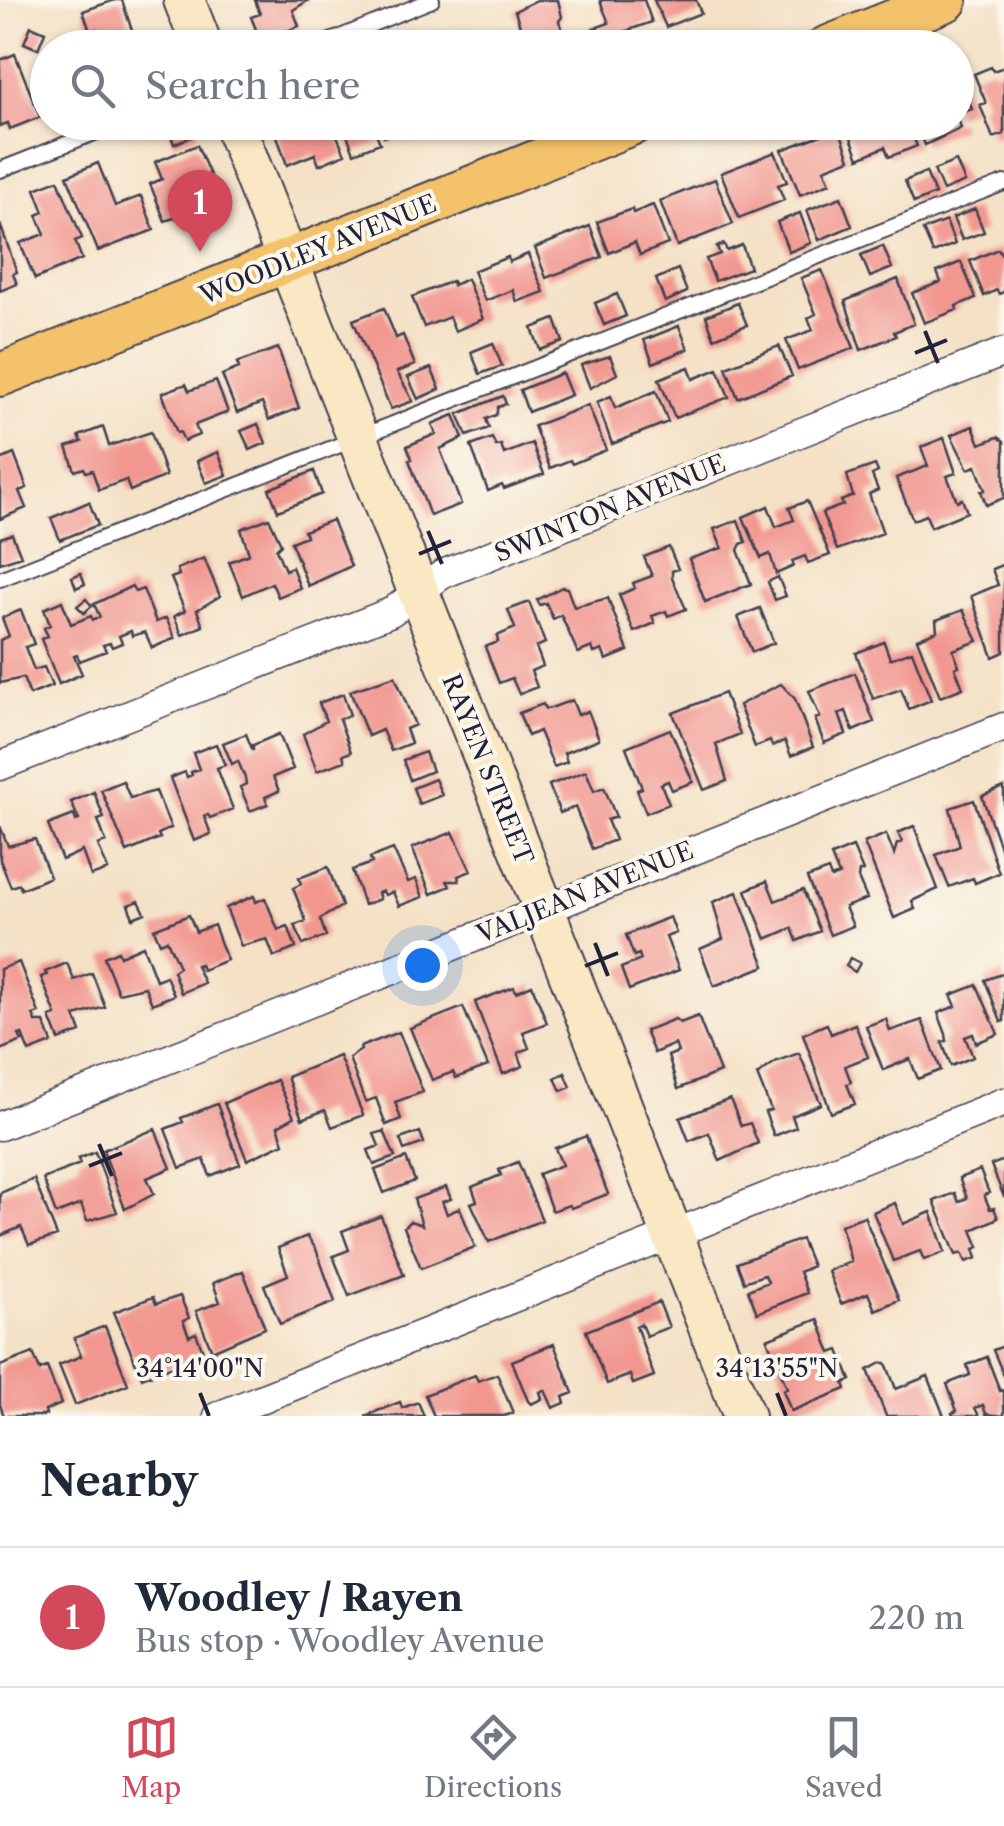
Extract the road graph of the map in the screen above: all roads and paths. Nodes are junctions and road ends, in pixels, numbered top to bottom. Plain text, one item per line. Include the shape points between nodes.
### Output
1 (184, 0) edge
2 (432, 0) edge
3 (946, 0) edge
4 (196, 30) edge
5 (358, 30) edge
6 (871, 30) edge
7 (76, 140) edge
8 (240, 140) edge
9 (591, 140) edge
10 (0, 170) edge
11 (1004, 183) edge
12 (287, 262) junction
13 (1004, 352) edge
14 (0, 375) edge
15 (356, 438) junction
16 (0, 579) edge
17 (419, 591) junction
18 (1004, 727) edge
19 (0, 766) edge
20 (543, 908) junction
21 (1004, 1102) edge
22 (0, 1126) edge
23 (671, 1234) junction
24 (218, 1416) edge
25 (744, 1416) edge

1 - 4 street
2 - 5 lane
3 - 6 main road
7 - 10 lane
8 - 12 street, RAYEN STREET
9 - 12 main road, WOODLEY AVENUE
11 - 15 lane
12 - 14 main road, WOODLEY AVENUE
12 - 15 street, RAYEN STREET
13 - 17 street, SWINTON AVENUE via 442,574
15 - 16 lane
15 - 17 street, RAYEN STREET
17 - 19 street, SWINTON AVENUE via 391,612
17 - 20 street, RAYEN STREET
18 - 20 street, VALJEAN AVENUE
20 - 22 street, VALJEAN AVENUE
20 - 23 street, RAYEN STREET
21 - 23 street
23 - 24 street
23 - 25 street, RAYEN STREET

